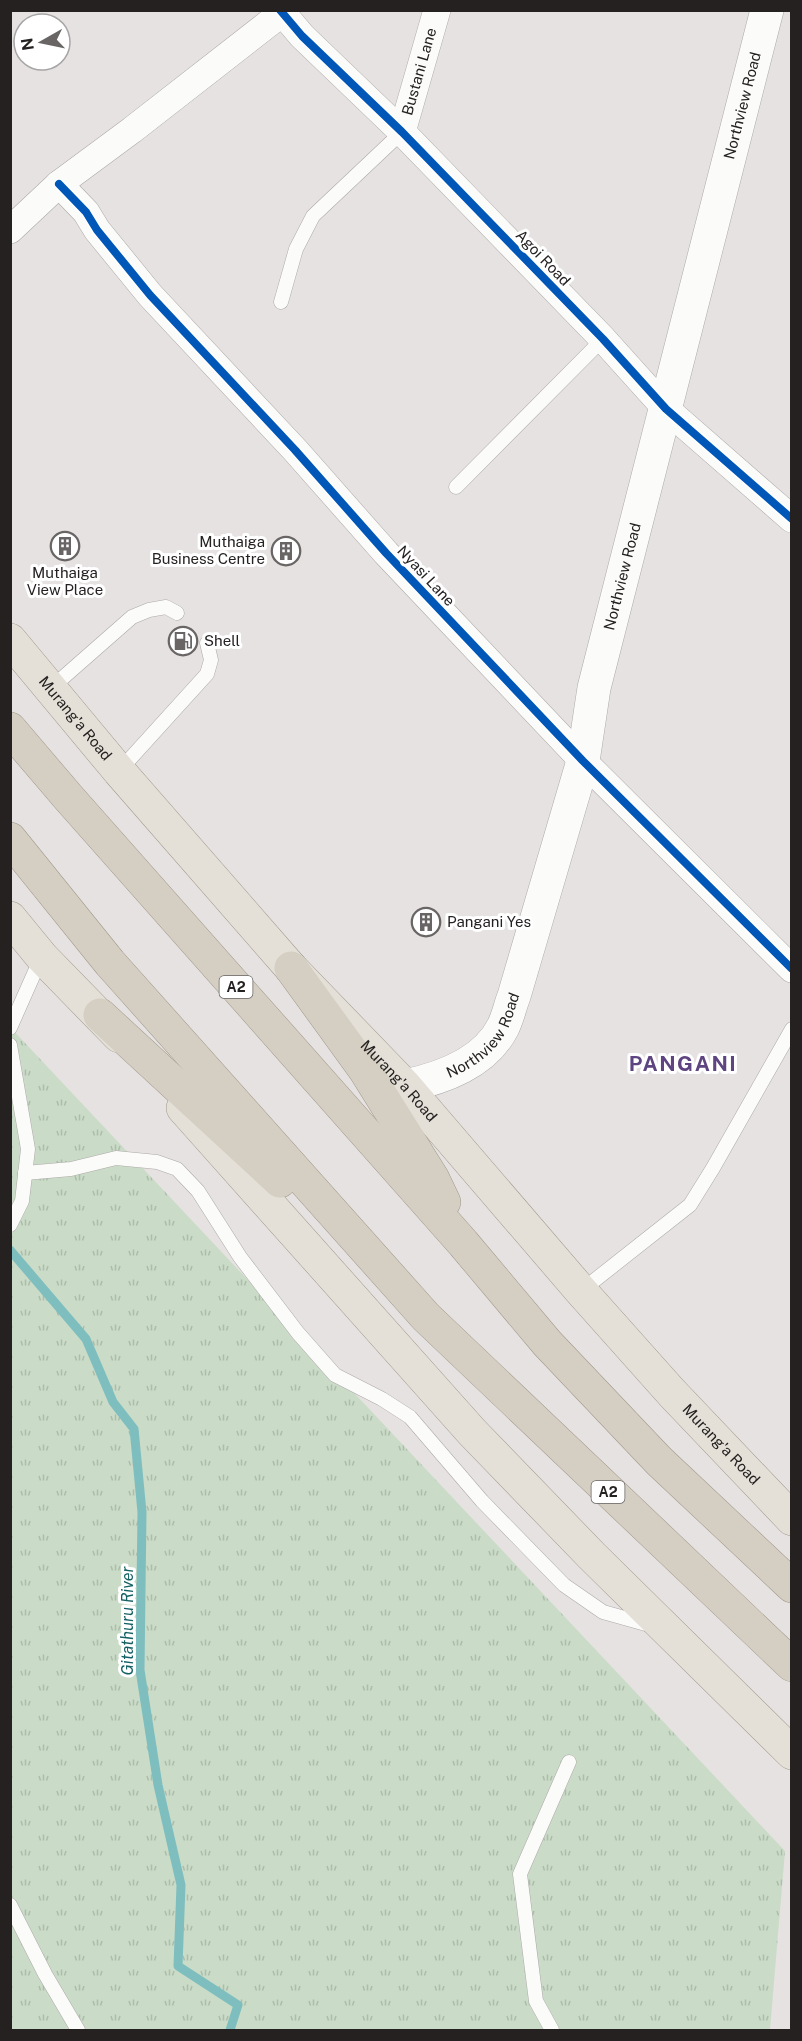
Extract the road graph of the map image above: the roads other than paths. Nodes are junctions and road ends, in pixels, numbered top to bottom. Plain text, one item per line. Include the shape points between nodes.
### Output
1 (437, 10) edge
2 (767, 10) edge
3 (281, 12) edge
4 (402, 132) junction
5 (59, 184) junction
6 (10, 230) edge
7 (281, 302) dead end
8 (603, 339) junction
9 (666, 409) junction
10 (456, 487) dead end
11 (787, 508) edge
12 (177, 613) dead end
13 (10, 640) edge
14 (207, 643) dead end
15 (50, 689) junction
16 (10, 729) edge
17 (582, 761) junction
18 (119, 771) junction
19 (10, 839) edge
20 (10, 918) edge
21 (42, 957) junction
22 (291, 968) junction
23 (792, 969) edge
24 (100, 1015) junction
25 (10, 1028) edge
26 (792, 1029) edge
27 (10, 1045) edge
28 (405, 1086) junction
29 (25, 1173) junction
30 (10, 1225) edge
31 (463, 1243) junction
32 (581, 1291) junction
33 (426, 1317) junction
34 (789, 1510) edge
35 (792, 1586) edge
36 (666, 1630) junction
37 (792, 1665) edge
38 (792, 1753) edge
39 (569, 1762) dead end
40 (10, 1905) edge
41 (78, 2031) edge
42 (552, 2031) edge

1 - 4 street, Bustani Lane
2 - 9 main road, Northview Road
3 - 4 street, Agoi Road
3 - 5 street
4 - 7 lane via 313,216 296,249
4 - 8 street, Agoi Road
5 - 6 street
5 - 17 street, Nyasi Lane via 86,212 150,295
8 - 9 street, Agoi Road
8 - 10 lane
9 - 11 street, Agoi Road
9 - 17 main road, Northview Road via 594,688
12 - 15 lane via 166,607 132,617
13 - 15 main road, Murang'a Road
14 - 18 lane via 211,660 207,674
15 - 18 main road, Murang'a Road
16 - 31 highway, A2
17 - 23 street, Nyasi Lane
17 - 28 main road, Northview Road via 503,1027 487,1050 468,1063 432,1080
18 - 22 main road, Murang'a Road
19 - 33 highway, A2 via 110,963
20 - 21 main road
21 - 24 main road
21 - 25 lane
22 - 28 main road, Murang'a Road
22 - 31 highway via 365,1070 433,1179
24 - 33 highway
24 - 36 main road via 472,1432
26 - 32 lane via 690,1204
27 - 29 lane via 28,1149
28 - 32 main road, Murang'a Road
29 - 30 lane via 22,1201
29 - 36 lane via 71,1169 116,1158 157,1162 177,1169 198,1191 240,1257 334,1375 410,1417 482,1502 564,1586 603,1612
31 - 35 highway, A2 via 547,1342 659,1461
32 - 34 main road, Murang'a Road via 672,1393
33 - 37 highway, A2
36 - 38 main road
39 - 42 lane via 520,1874 536,2001
40 - 41 lane

